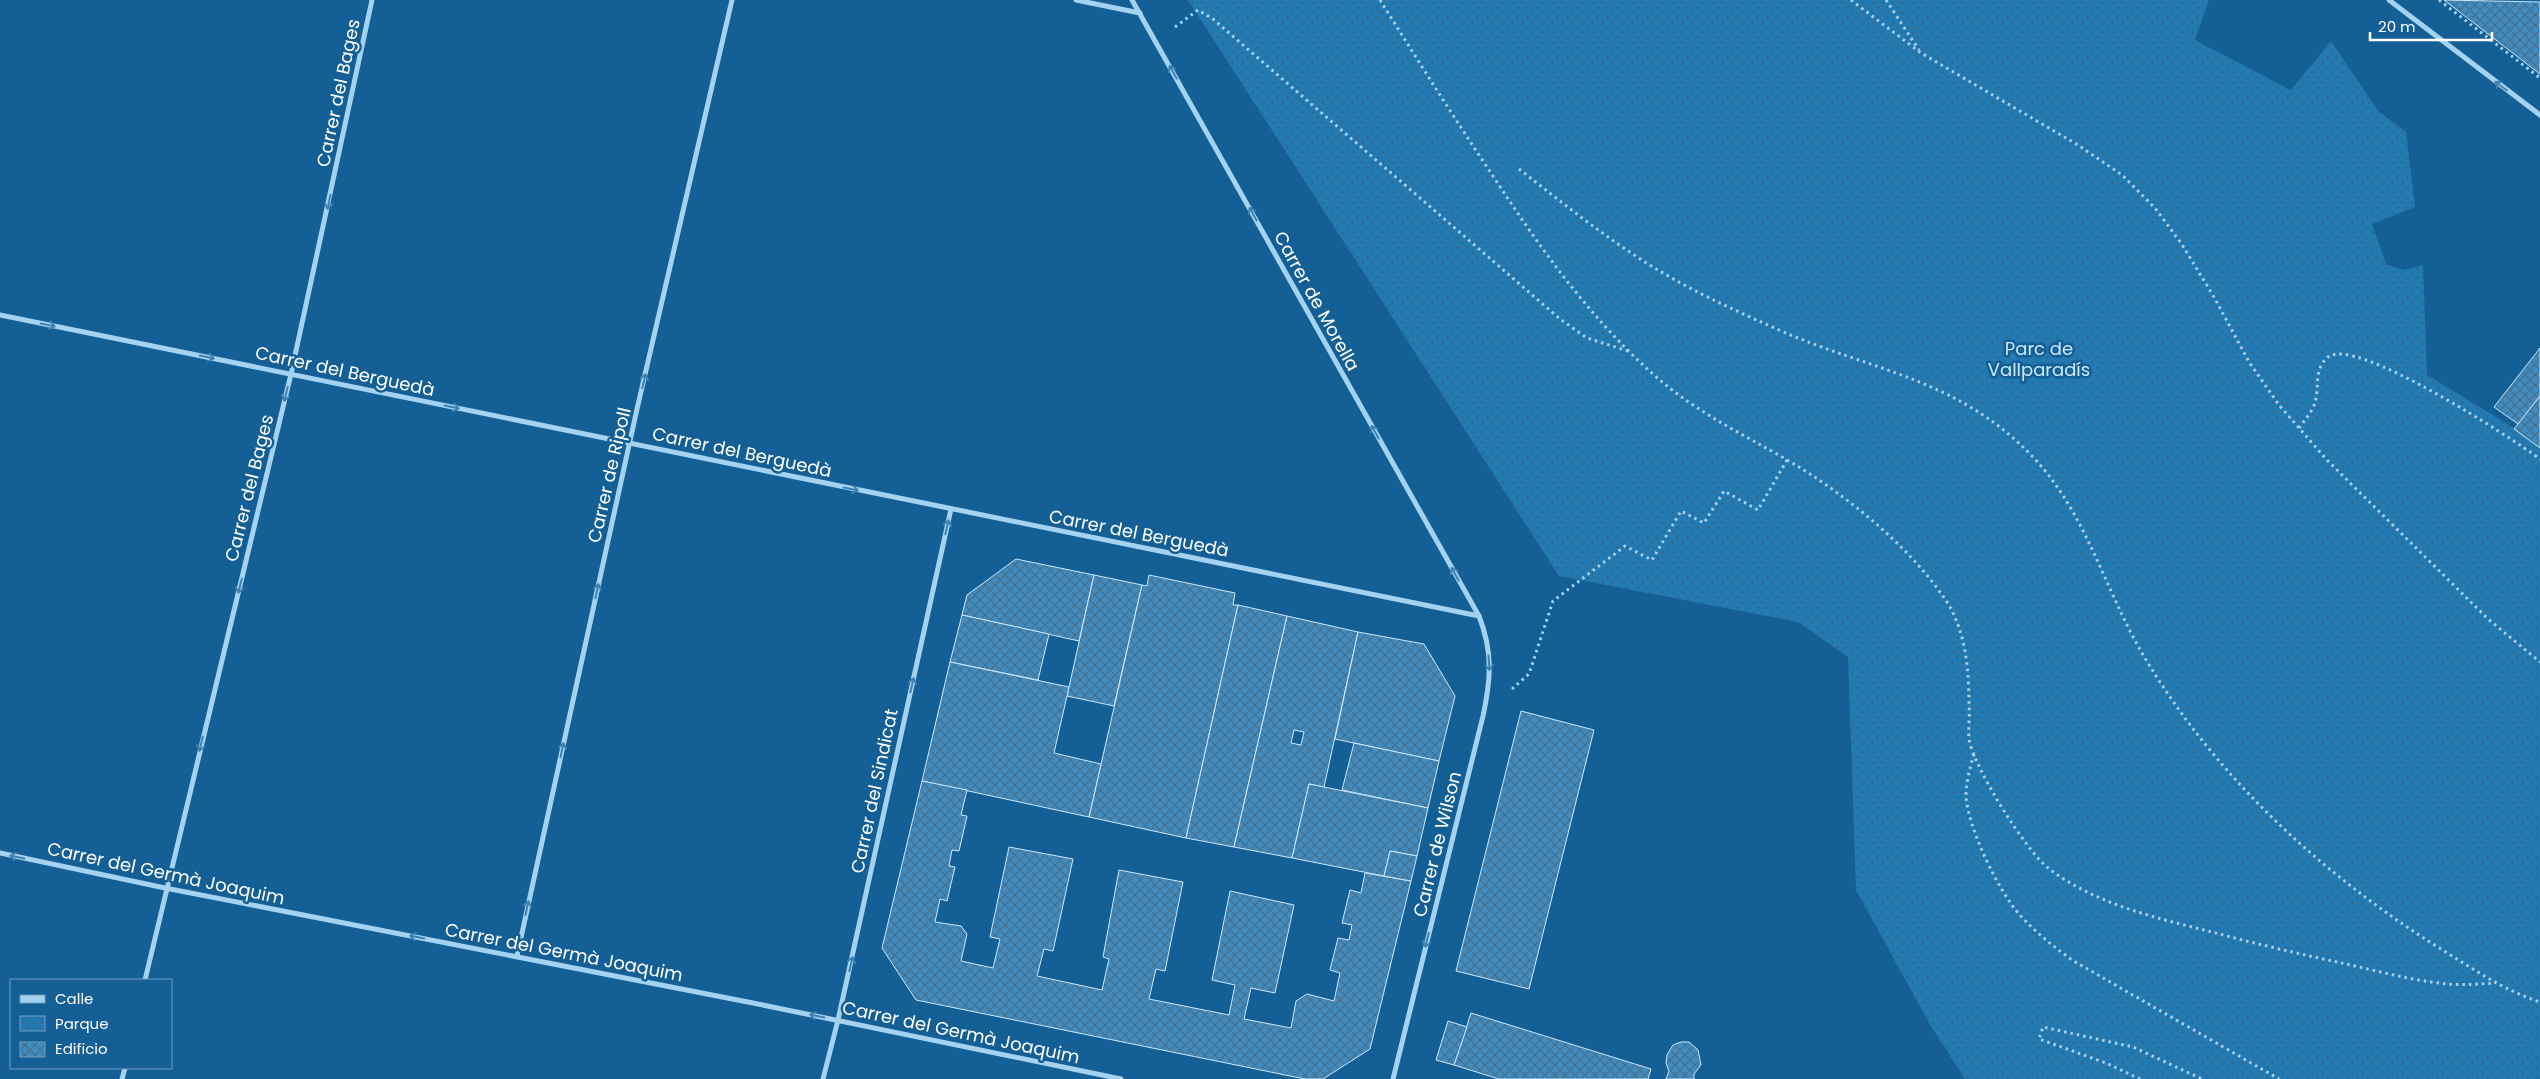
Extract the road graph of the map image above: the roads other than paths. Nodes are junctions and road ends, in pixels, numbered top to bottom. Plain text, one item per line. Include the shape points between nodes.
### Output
1 (372, 0) edge
2 (732, 0) edge
3 (1076, 0) edge
4 (1132, 0) edge
5 (2389, 0) edge
6 (1140, 12) junction
7 (2540, 115) edge
8 (0, 315) edge
9 (291, 374) junction
10 (630, 443) junction
11 (951, 509) junction
12 (1478, 616) junction
13 (0, 853) edge
14 (165, 888) junction
15 (517, 956) junction
16 (145, 979) edge
17 (838, 1020) junction
18 (823, 1079) edge
19 (1122, 1079) edge
20 (1392, 1079) edge

1 -> 9 street, Carrer del Bages
10 -> 2 street, Carrer de Ripoll
3 - 6 street
4 - 6 street, Carrer de Morella
7 -> 5 street
12 -> 6 street, Carrer de Morella
8 -> 9 street, Carrer del Berguedà
9 -> 10 street, Carrer del Berguedà
9 -> 14 street, Carrer del Bages
10 -> 11 street, Carrer del Berguedà
15 -> 10 street, Carrer de Ripoll
11 - 12 street, Carrer del Berguedà
17 -> 11 street, Carrer del Sindicat
12 -> 20 street, Carrer de Wilson via 1487,638 1490,680
14 -> 13 street, Carrer del Germà Joaquim
15 -> 14 street, Carrer del Germà Joaquim
14 - 16 street, Carrer del Bages
17 -> 15 street, Carrer del Germà Joaquim
17 - 18 street, Carrer del Sindicat
17 - 19 street, Carrer del Germà Joaquim

